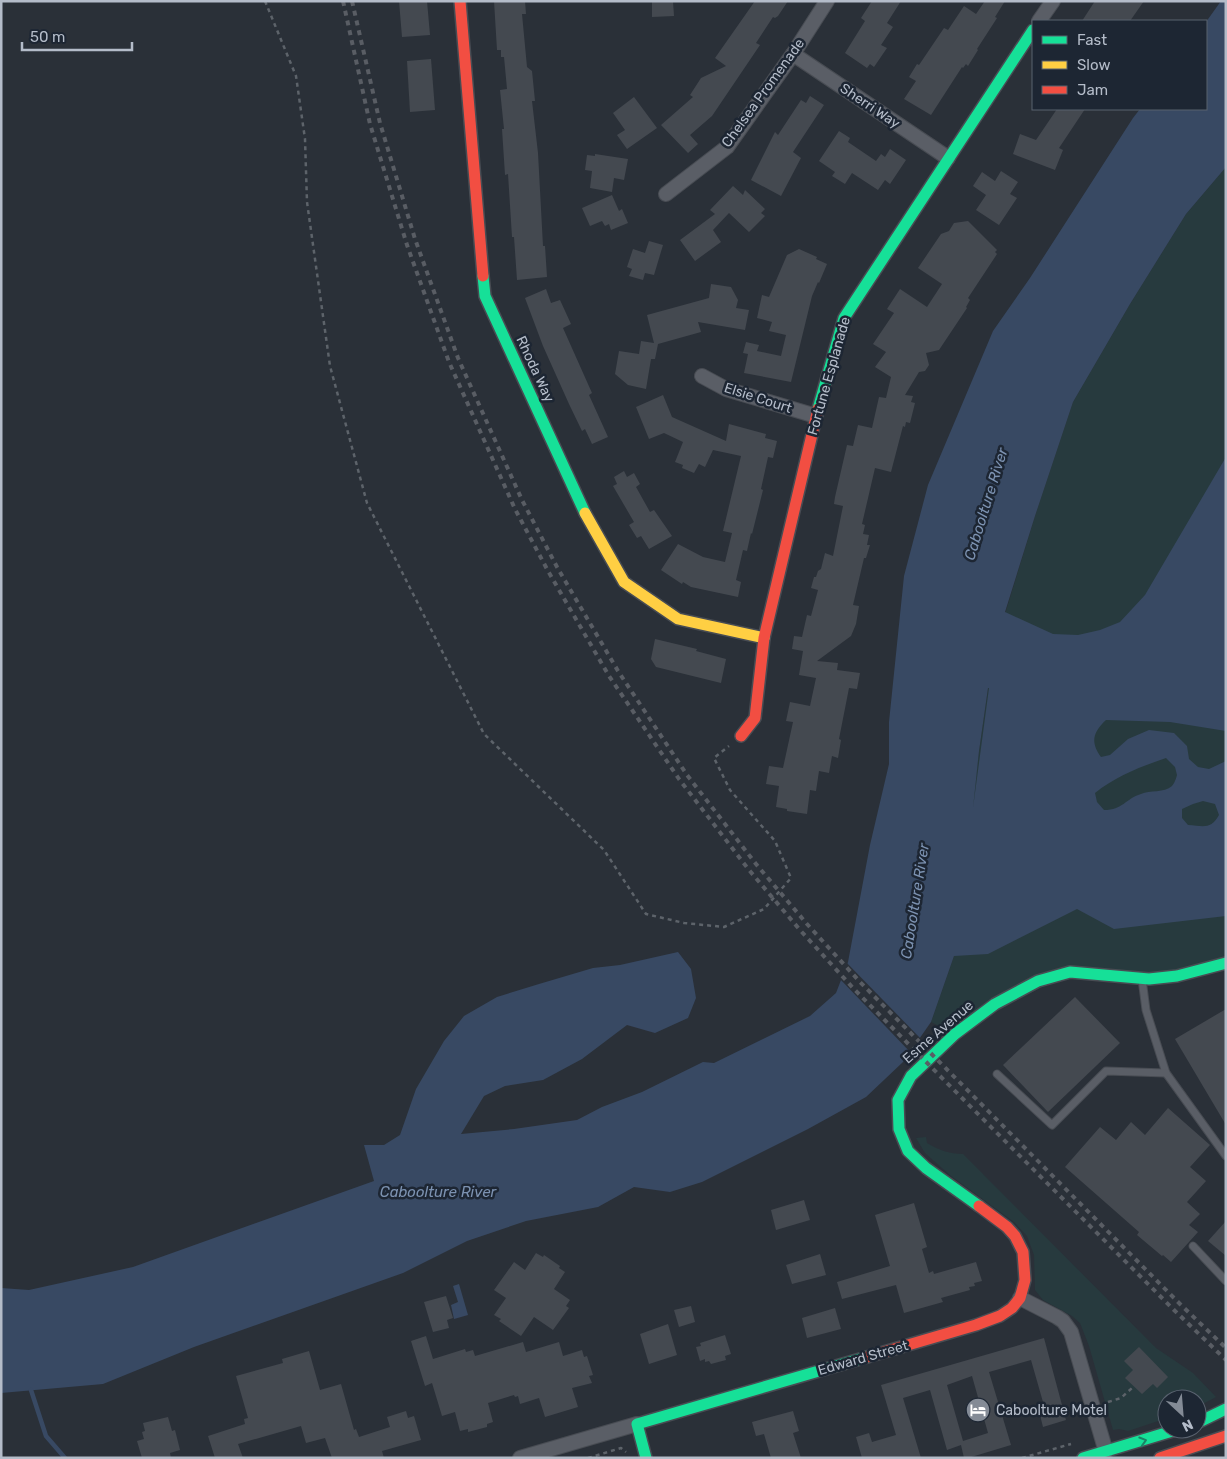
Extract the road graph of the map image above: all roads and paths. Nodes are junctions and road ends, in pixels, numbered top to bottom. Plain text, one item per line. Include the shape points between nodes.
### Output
1 (265, 1) edge
2 (460, 1) edge
3 (827, 1) edge
4 (1053, 1) edge
5 (1040, 20) edge
6 (1032, 32) edge
7 (793, 54) junction
8 (948, 158) junction
9 (666, 194) dead end
10 (702, 376) dead end
11 (816, 416) junction
12 (764, 638) junction
13 (741, 736) joint
14 (1226, 963) edge
15 (1142, 978) junction
16 (1166, 1073) junction
17 (997, 1074) dead end
18 (1226, 1156) edge
19 (1193, 1246) dead end
20 (1226, 1281) edge
21 (1020, 1298) junction
22 (1132, 1388) dead end
23 (1108, 1402) dead end
24 (1226, 1409) edge
25 (1207, 1418) edge
26 (637, 1424) junction
27 (1157, 1436) edge
28 (1226, 1436) edge
29 (1106, 1452) junction
30 (627, 1455) dead end
31 (520, 1458) edge
32 (588, 1458) edge
33 (646, 1458) edge
34 (1083, 1458) edge
35 (1160, 1458) edge

1 - 13 path via 296,76 305,139 308,202 330,366 366,504 484,734 604,850 646,914 684,923 724,927 764,909 791,878 775,841 730,790 714,758
2 - 12 street, Rhoda Way via 485,296 582,506 624,582 678,620
3 - 7 street, Chelsea Promenade
4 - 5 street
6 - 8 street, Fortune Esplanade
7 - 8 street, Sherri Way
7 - 9 street, Chelsea Promenade via 727,147
8 - 11 street, Fortune Esplanade via 844,318
10 - 11 street, Elsie Court via 726,389
11 - 12 street, Fortune Esplanade
12 - 13 street, Fortune Esplanade via 755,718
14 - 15 street, Esme Avenue via 1177,976
15 - 16 lane via 1146,1010
15 - 21 street, Esme Avenue via 1070,972 1038,981 995,1004 955,1034 911,1076 898,1100 899,1129 908,1151 1015,1236 1023,1252 1026,1269
16 - 17 lane via 1106,1071 1052,1124
16 - 18 lane
19 - 20 lane
21 - 26 street, Edward Street via 1012,1308 990,1320
21 - 29 street via 1063,1321 1071,1332
22 - 23 path via 1121,1398
24 - 25 street
26 - 31 street, Edward Street
26 - 33 street
29 -> 27 street
28 - 35 street
29 - 34 street
30 - 32 path via 621,1448

